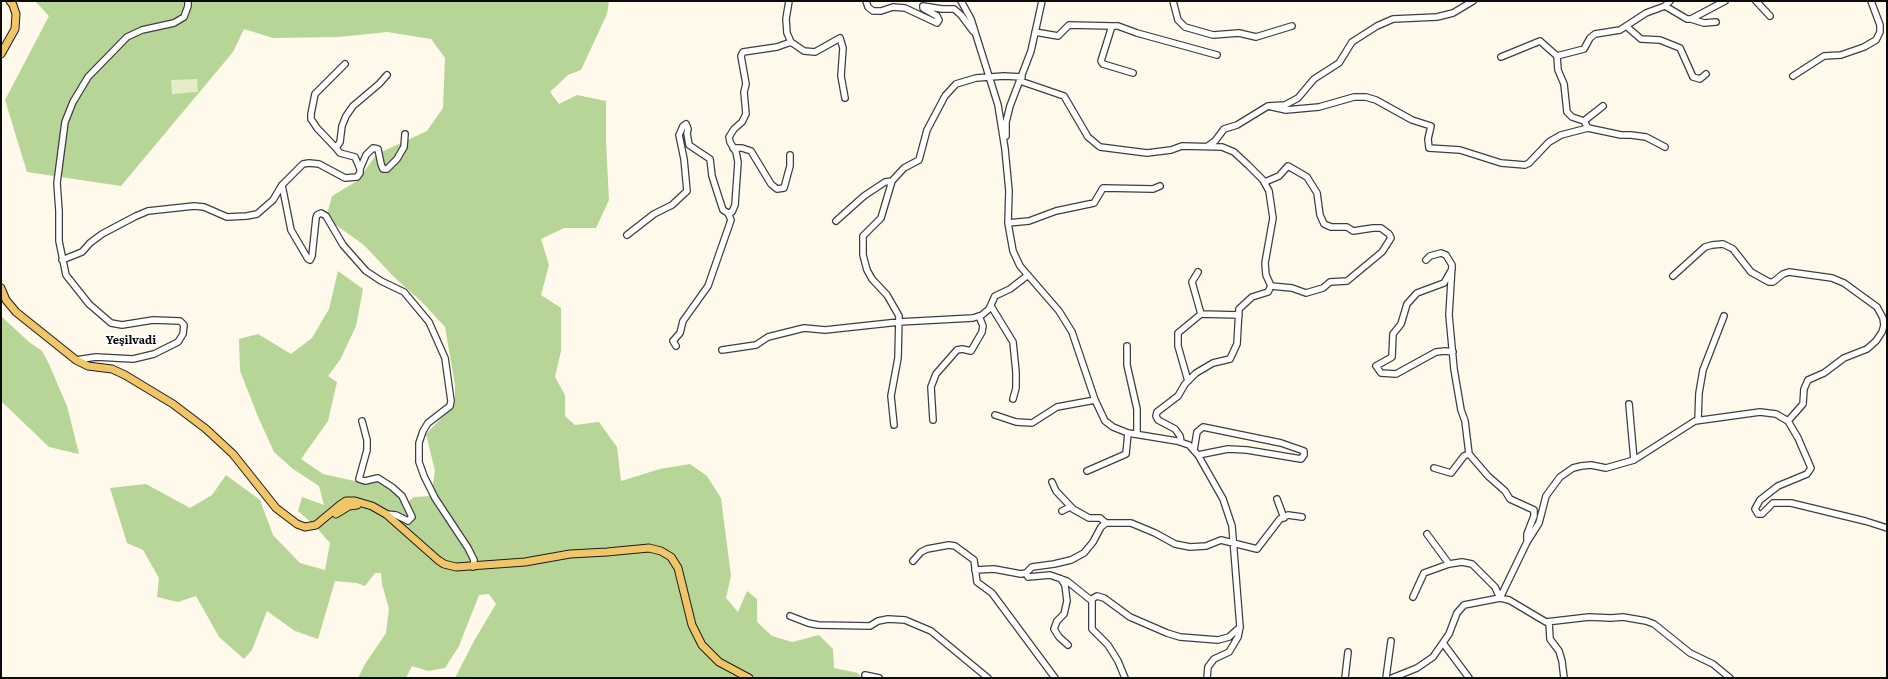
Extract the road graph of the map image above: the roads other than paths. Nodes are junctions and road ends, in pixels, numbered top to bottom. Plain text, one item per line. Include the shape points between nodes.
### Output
1 (4, 1) edge
2 (10, 1) edge
3 (188, 1) edge
4 (789, 1) edge
5 (866, 1) edge
6 (961, 1) edge
7 (1042, 1) edge
8 (1173, 1) edge
9 (1473, 1) edge
10 (1670, 1) edge
11 (1725, 1) edge
12 (1756, 1) edge
13 (1871, 1) edge
14 (1665, 6) junction
15 (1770, 16) dead end
16 (1691, 19) junction
17 (1716, 22) dead end
18 (1112, 26) junction
19 (1292, 26) dead end
20 (1626, 26) junction
21 (1035, 32) junction
22 (977, 36) junction
23 (791, 42) junction
24 (1, 46) edge
25 (1, 54) edge
26 (1217, 55) dead end
27 (1557, 56) junction
28 (1501, 57) dead end
29 (345, 64) dead end
30 (1133, 73) dead end
31 (387, 74) dead end
32 (1706, 74) dead end
33 (1793, 76) dead end
34 (989, 78) junction
35 (1021, 79) junction
36 (845, 98) dead end
37 (1268, 106) junction
38 (1603, 106) dead end
39 (1584, 121) junction
40 (1588, 128) junction
41 (405, 134) dead end
42 (1207, 146) junction
43 (1665, 147) dead end
44 (336, 148) junction
45 (734, 148) junction
46 (1005, 148) junction
47 (790, 155) dead end
48 (360, 168) junction
49 (892, 181) junction
50 (1265, 182) junction
51 (282, 185) junction
52 (1160, 186) dead end
53 (728, 213) junction
54 (836, 221) dead end
55 (1008, 223) junction
56 (626, 235) dead end
57 (62, 260) junction
58 (1426, 260) dead end
59 (1452, 268) junction
60 (1198, 272) dead end
61 (1028, 275) junction
62 (1673, 276) dead end
63 (1271, 286) junction
64 (1, 288) edge
65 (1, 298) edge
66 (991, 306) junction
67 (1201, 314) junction
68 (1239, 315) junction
69 (980, 316) junction
70 (1724, 316) dead end
71 (899, 322) junction
72 (676, 346) dead end
73 (1127, 346) dead end
74 (722, 350) dead end
75 (1453, 352) junction
76 (76, 360) junction
77 (1188, 381) junction
78 (1013, 399) dead end
79 (1095, 400) junction
80 (1629, 404) dead end
81 (995, 415) dead end
82 (362, 420) dead end
83 (933, 420) dead end
84 (1698, 420) junction
85 (1788, 421) junction
86 (894, 425) dead end
87 (1128, 432) junction
88 (1137, 434) junction
89 (1181, 442) junction
90 (1196, 453) junction
91 (1469, 454) junction
92 (1634, 460) junction
93 (1434, 468) dead end
94 (1087, 471) dead end
95 (1052, 482) dead end
96 (1277, 499) dead end
97 (1070, 507) junction
98 (1062, 511) dead end
99 (386, 514) junction
100 (1302, 517) dead end
101 (1284, 518) junction
102 (1106, 523) junction
103 (1887, 528) edge
104 (1427, 534) dead end
105 (1234, 542) junction
106 (1527, 542) junction
107 (913, 561) dead end
108 (1449, 564) junction
109 (473, 567) junction
110 (975, 570) junction
111 (1026, 573) junction
112 (1061, 579) junction
113 (1413, 598) dead end
114 (1500, 598) junction
115 (1092, 601) junction
116 (790, 616) dead end
117 (1549, 622) junction
118 (1240, 627) junction
119 (1391, 641) dead end
120 (1443, 643) junction
121 (1068, 645) dead end
122 (1348, 652) dead end
123 (865, 675) dead end
124 (742, 678) edge
125 (749, 678) edge
126 (880, 678) edge
127 (988, 678) edge
128 (1055, 678) edge
129 (1125, 678) edge
130 (1207, 678) edge
131 (1345, 678) edge
132 (1386, 678) edge
133 (1392, 678) edge
134 (1470, 678) edge
135 (1564, 678) edge
136 (1730, 678) edge

1 - 24 main road via 11,10 12,24
2 - 25 main road via 16,14 15,28
3 - 57 street via 184,16 174,23 142,30 127,37 88,77 73,102 65,122 57,182
4 - 23 street via 786,19
5 - 22 street via 873,11 904,8 937,22 937,16 923,6 954,9
6 - 22 street
7 - 21 street
8 - 19 street via 1178,20 1185,27 1212,34 1239,33 1256,37
9 - 37 street via 1453,13 1437,17 1393,19 1377,26 1352,42 1339,63 1314,80 1298,98 1285,105
10 - 14 street
11 - 16 street
12 - 15 street
13 - 33 street via 1880,26 1876,40 1841,55 1824,56
14 - 16 street
14 - 20 street via 1646,13
16 - 17 street via 1704,23
18 - 21 street via 1069,25 1058,36
18 - 26 street
18 - 30 street via 1103,64
20 - 27 street via 1612,32 1595,34 1584,49
20 - 32 street via 1641,39 1660,40 1680,48 1693,77 1700,79
21 - 35 street
22 - 34 street
23 - 36 street via 804,51 814,52 840,38 843,48 841,76
23 - 45 street via 777,47 743,52 746,114 729,137
27 - 28 street via 1540,41
27 - 39 street via 1567,112 1572,117
29 - 44 street via 316,94 311,114 317,128
31 - 44 street via 346,116 340,142
34 - 35 street via 1004,76
34 - 46 street via 998,105
34 - 49 street via 976,78 956,84 927,130 919,160 904,168
35 - 42 street via 1064,96 1088,137 1100,147 1147,153 1182,146
35 - 46 street via 1006,122
37 - 40 street via 1286,110 1319,107 1354,97 1366,97 1412,120 1431,126 1429,148 1460,150 1501,163 1524,165 1549,142 1561,135
37 - 42 street via 1237,125 1224,129 1215,141
38 - 39 street
39 - 40 street
40 - 43 street via 1646,137
41 - 48 street via 404,147 387,169 383,169 378,149 373,148 366,155
42 - 50 street via 1222,147 1234,152
44 - 48 street via 340,153 355,157
45 - 47 street via 751,151 771,184 777,189 784,188
45 - 53 street via 738,162 735,204 732,212
46 - 55 street via 1009,191
48 - 51 street via 357,177 345,178 319,164 303,164
49 - 54 street via 885,182 864,196
49 - 71 street via 881,218 862,236 867,270 887,295
50 - 63 street via 1269,190 1273,218 1265,263 1266,275
50 - 63 street via 1279,176 1288,166 1307,178 1317,193 1324,224 1353,230 1381,228 1391,238 1382,252 1347,281 1330,282 1323,288 1306,293 1292,288
51 - 57 street via 273,200 256,214 227,217 204,207 194,206 148,211 102,234 82,252
51 - 109 street via 291,230 308,259 312,256 316,218 321,213 326,216 343,245 366,271 409,296 426,316 445,358 452,401 450,406 428,423 423,431 419,443 419,462 435,498 468,548 474,560
52 - 55 street via 1153,189 1103,188 1094,203 1056,211 1029,221
53 - 56 street via 723,210 720,201 710,159 688,145 686,124 679,135 687,192
53 - 72 street via 731,220 714,271 708,286 683,321 680,333 673,341
55 - 61 street via 1013,251 1020,266
57 - 76 street via 66,275 89,304 111,323 122,325 153,320 180,321 184,325 183,334 178,342 154,354 133,359 96,357
58 - 59 street via 1441,253 1449,259
59 - 75 street via 1449,315
59 - 75 street via 1444,283 1417,293 1407,304 1401,324 1393,334 1392,357 1376,366 1381,373 1396,374 1436,352
60 - 67 street via 1192,282
61 - 66 street via 995,296
61 - 79 street via 1059,311 1072,332
62 - 85 street via 1705,247 1723,244 1733,249 1751,272 1769,282 1789,272 1832,278 1844,283 1877,307 1884,318 1884,325 1876,341 1867,349 1844,358 1824,373 1808,380 1804,389 1803,404
63 - 68 street via 1268,292 1252,297 1241,306
64 - 76 main road via 6,300 16,312
65 - 124 main road via 6,308 17,319 72,363 85,369 118,376 154,395 185,417 227,454 278,515 299,530 314,530 344,508 361,505 388,519 440,566 454,570 513,568 576,558 645,552 660,554 670,562 676,573 686,617 698,647 718,666
66 - 69 street
66 - 78 street via 1013,342 1016,388
67 - 68 street
67 - 77 street via 1178,333 1178,346
68 - 77 street via 1237,344 1230,359 1209,364
69 - 71 street
69 - 83 street via 982,332 971,351 957,350 936,374 931,388
70 - 84 street via 1703,370
71 - 74 street via 825,330 804,328 768,338 756,345
71 - 86 street via 898,358 891,396
73 - 88 street via 1127,366 1137,409
75 - 91 street
76 - 99 main road via 88,366 112,369 126,375 182,411 233,454 276,508 297,524 305,527 316,525 340,505 351,501 372,506
77 - 89 street via 1178,396 1157,412 1156,416 1158,420 1175,429
79 - 81 street via 1057,407 1032,423 1016,422
79 - 87 street via 1105,421
80 - 92 street
82 - 99 street via 367,450 359,479 365,481 378,478 392,487 402,496 412,517 408,521 396,515
84 - 85 street via 1760,412 1776,414
84 - 92 street
85 - 103 street via 1811,468 1807,474 1778,486 1760,500 1756,509 1758,514 1762,514 1773,503 1791,503
87 - 88 street
87 - 94 street via 1126,454
88 - 89 street
89 - 90 street
90 - 90 street via 1197,432 1203,427 1281,443 1304,451 1302,459 1247,450 1228,449
90 - 105 street via 1223,499 1232,526
91 - 93 street via 1464,456 1451,473
91 - 106 street via 1510,499 1534,510
92 - 106 street via 1606,468 1581,466 1560,477 1546,496 1540,523
95 - 97 street via 1056,491
96 - 101 street
97 - 98 street
97 - 102 street via 1089,518 1100,518
99 - 109 main road via 444,564
100 - 101 street via 1288,515
101 - 105 street via 1273,527 1257,549
102 - 105 street via 1131,523 1155,532 1175,544 1190,547 1206,546 1221,540
102 - 111 street via 1084,553 1071,560 1032,567
104 - 108 street
105 - 118 street
106 - 114 street
107 - 110 street via 927,549 949,545 955,546 974,560
108 - 113 street via 1424,573
108 - 114 street via 1472,564 1495,587
109 - 125 main road via 570,554 649,548 661,551 671,557 678,568 692,625 702,645 719,662
110 - 111 street
110 - 128 street via 977,582 992,593
111 - 112 street via 1028,577 1050,575
112 - 115 street via 1073,584
112 - 121 street via 1065,585 1067,601 1064,614 1054,629
114 - 117 street via 1509,600
114 - 120 street via 1464,605 1457,613
115 - 118 street via 1097,596 1104,598 1130,617 1180,636 1218,640 1229,637
115 - 129 street via 1092,629 1108,645
116 - 127 street via 818,625 870,626 888,619 905,620 931,631
117 - 135 street via 1550,639 1562,661
117 - 136 street via 1589,617 1623,617 1646,621 1654,624 1690,652 1713,664
118 - 130 street via 1238,637 1229,652 1214,659 1208,667
119 - 132 street
120 - 133 street via 1433,657 1417,668
120 - 134 street
122 - 131 street
123 - 126 street

